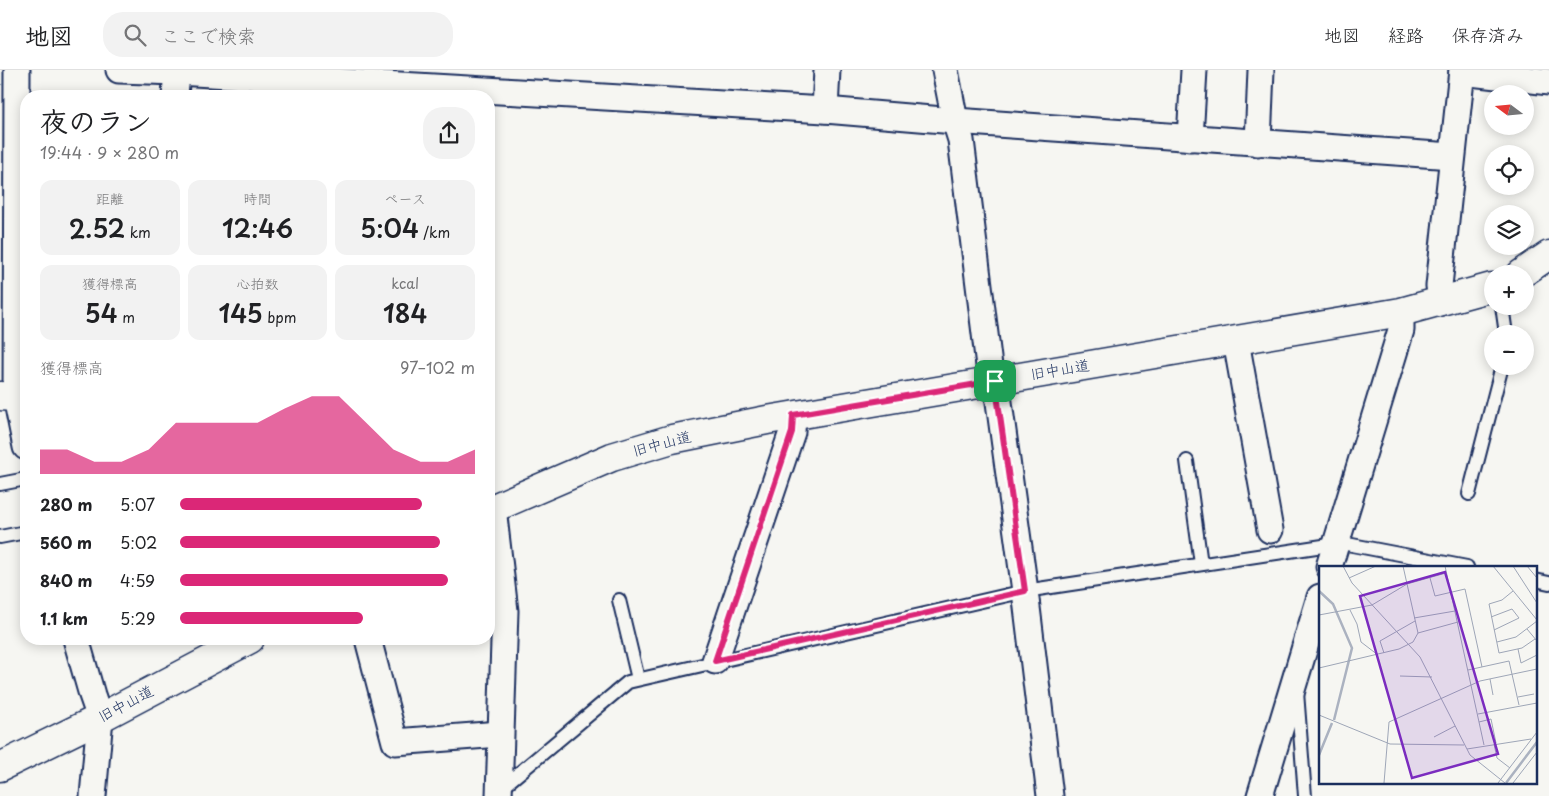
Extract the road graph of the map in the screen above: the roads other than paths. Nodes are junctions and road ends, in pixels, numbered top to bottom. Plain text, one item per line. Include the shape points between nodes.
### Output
1 (17, 70) edge
2 (119, 70) edge
3 (827, 70) edge
4 (944, 70) edge
5 (1194, 70) edge
6 (1261, 70) edge
7 (1462, 71) edge
8 (177, 79) edge
9 (475, 80) edge
10 (1549, 82) edge
11 (334, 89) edge
12 (364, 90) edge
13 (432, 90) edge
14 (825, 110) junction
15 (955, 121) junction
16 (1190, 138) junction
17 (1258, 142) junction
18 (20, 152) edge
19 (1452, 156) junction
20 (20, 254) edge
21 (1549, 256) edge
22 (1534, 266) edge
23 (1484, 290) edge
24 (1441, 302) junction
25 (1401, 312) junction
26 (1236, 341) junction
27 (1500, 375) edge
28 (995, 381) junction
29 (14, 397) edge
30 (793, 415) junction
31 (20, 422) edge
32 (1187, 461) dead end
33 (20, 480) edge
34 (0, 484) edge
35 (1469, 494) dead end
36 (495, 503) edge
37 (1270, 530) dead end
38 (20, 533) edge
39 (0, 537) edge
40 (495, 540) edge
41 (1333, 556) edge
42 (1201, 564) junction
43 (1462, 566) edge
44 (1536, 580) edge
45 (1549, 583) edge
46 (1025, 591) junction
47 (619, 600) dead end
48 (1319, 600) edge
49 (78, 645) edge
50 (239, 645) edge
51 (370, 645) edge
52 (715, 661) junction
53 (638, 680) junction
54 (1295, 682) junction
55 (100, 718) junction
56 (500, 734) junction
57 (0, 767) edge
58 (497, 794) edge
59 (93, 796) edge
60 (1050, 796) edge
61 (1260, 796) edge
62 (1305, 796) edge

1 - 18 street
2 - 8 street
3 - 14 street
4 - 15 street
5 - 16 street
6 - 17 street
7 - 10 street
7 - 19 street
8 - 11 street
9 - 13 street
9 - 14 street
11 - 12 street
14 - 15 street
15 - 16 street
15 - 28 street via 961,140 990,366
16 - 17 street
17 - 19 street
19 - 24 street
20 - 29 street
21 - 22 main road
23 - 24 main road, 旧中山道
24 - 25 main road, 旧中山道
25 - 26 main road, 旧中山道
25 - 41 street via 1401,330
26 - 28 main road, 旧中山道
26 - 37 street
27 - 35 lane
28 - 30 main road, 旧中山道
28 - 46 street
29 - 31 street
30 - 36 main road, 旧中山道 via 672,440 612,457
30 - 52 street via 792,432
32 - 42 lane
33 - 34 lane
38 - 39 lane
40 - 56 street via 505,611
41 - 42 lane
41 - 43 lane via 1347,544
42 - 46 lane
44 - 45 lane
46 - 52 lane
46 - 60 street
47 - 53 lane
48 - 54 street
49 - 55 street
50 - 55 main road, 旧中山道
51 - 56 street via 395,742
52 - 53 lane
53 - 58 lane via 628,682
54 - 61 street
54 - 62 lane via 1299,697
55 - 57 main road, 旧中山道
55 - 59 street
56 - 58 street

